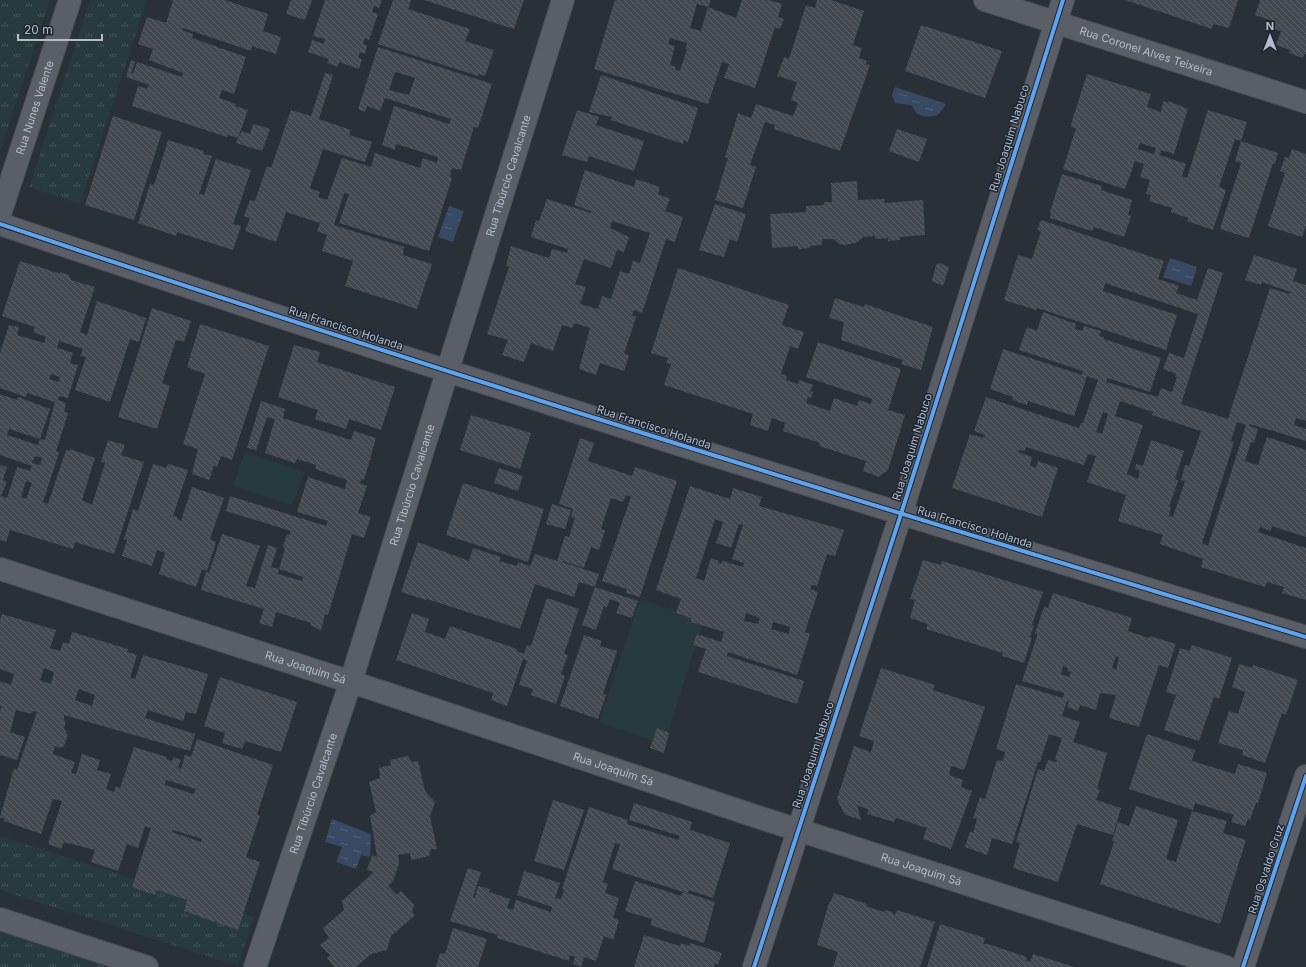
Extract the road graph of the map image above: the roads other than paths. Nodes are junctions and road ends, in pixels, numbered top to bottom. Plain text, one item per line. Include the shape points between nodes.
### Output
1 (70, 0) edge
2 (563, 0) edge
3 (985, 0) edge
4 (1062, 0) edge
5 (1055, 23) junction
6 (1306, 102) edge
7 (0, 214) edge
8 (0, 224) edge
9 (448, 370) junction
10 (901, 514) junction
11 (0, 569) edge
12 (1306, 637) edge
13 (351, 681) junction
14 (1306, 776) edge
15 (798, 830) junction
16 (0, 919) edge
17 (146, 967) edge
18 (255, 967) edge
19 (754, 967) edge
20 (1226, 967) edge
21 (1243, 967) edge

1 - 7 street, Rua Nunes Valente
2 - 9 street, Rua Tibúrcio Cavalcante
3 - 5 street, Rua Coronel Alves Teixeira
4 - 5 street, Rua Joaquim Nabuco
5 - 6 street, Rua Coronel Alves Teixeira
5 - 10 street, Rua Joaquim Nabuco
8 - 9 street, Rua Francisco Holanda
9 - 10 street, Rua Francisco Holanda
9 - 13 street, Rua Tibúrcio Cavalcante
10 - 12 street, Rua Francisco Holanda
10 - 15 street, Rua Joaquim Nabuco
11 - 13 street, Rua Joaquim Sá
13 - 15 street, Rua Joaquim Sá
13 - 18 street, Rua Tibúrcio Cavalcante
14 - 21 street, Rua Osvaldo Cruz
15 - 19 street, Rua Joaquim Nabuco
15 - 20 street, Rua Joaquim Sá
16 - 17 street

